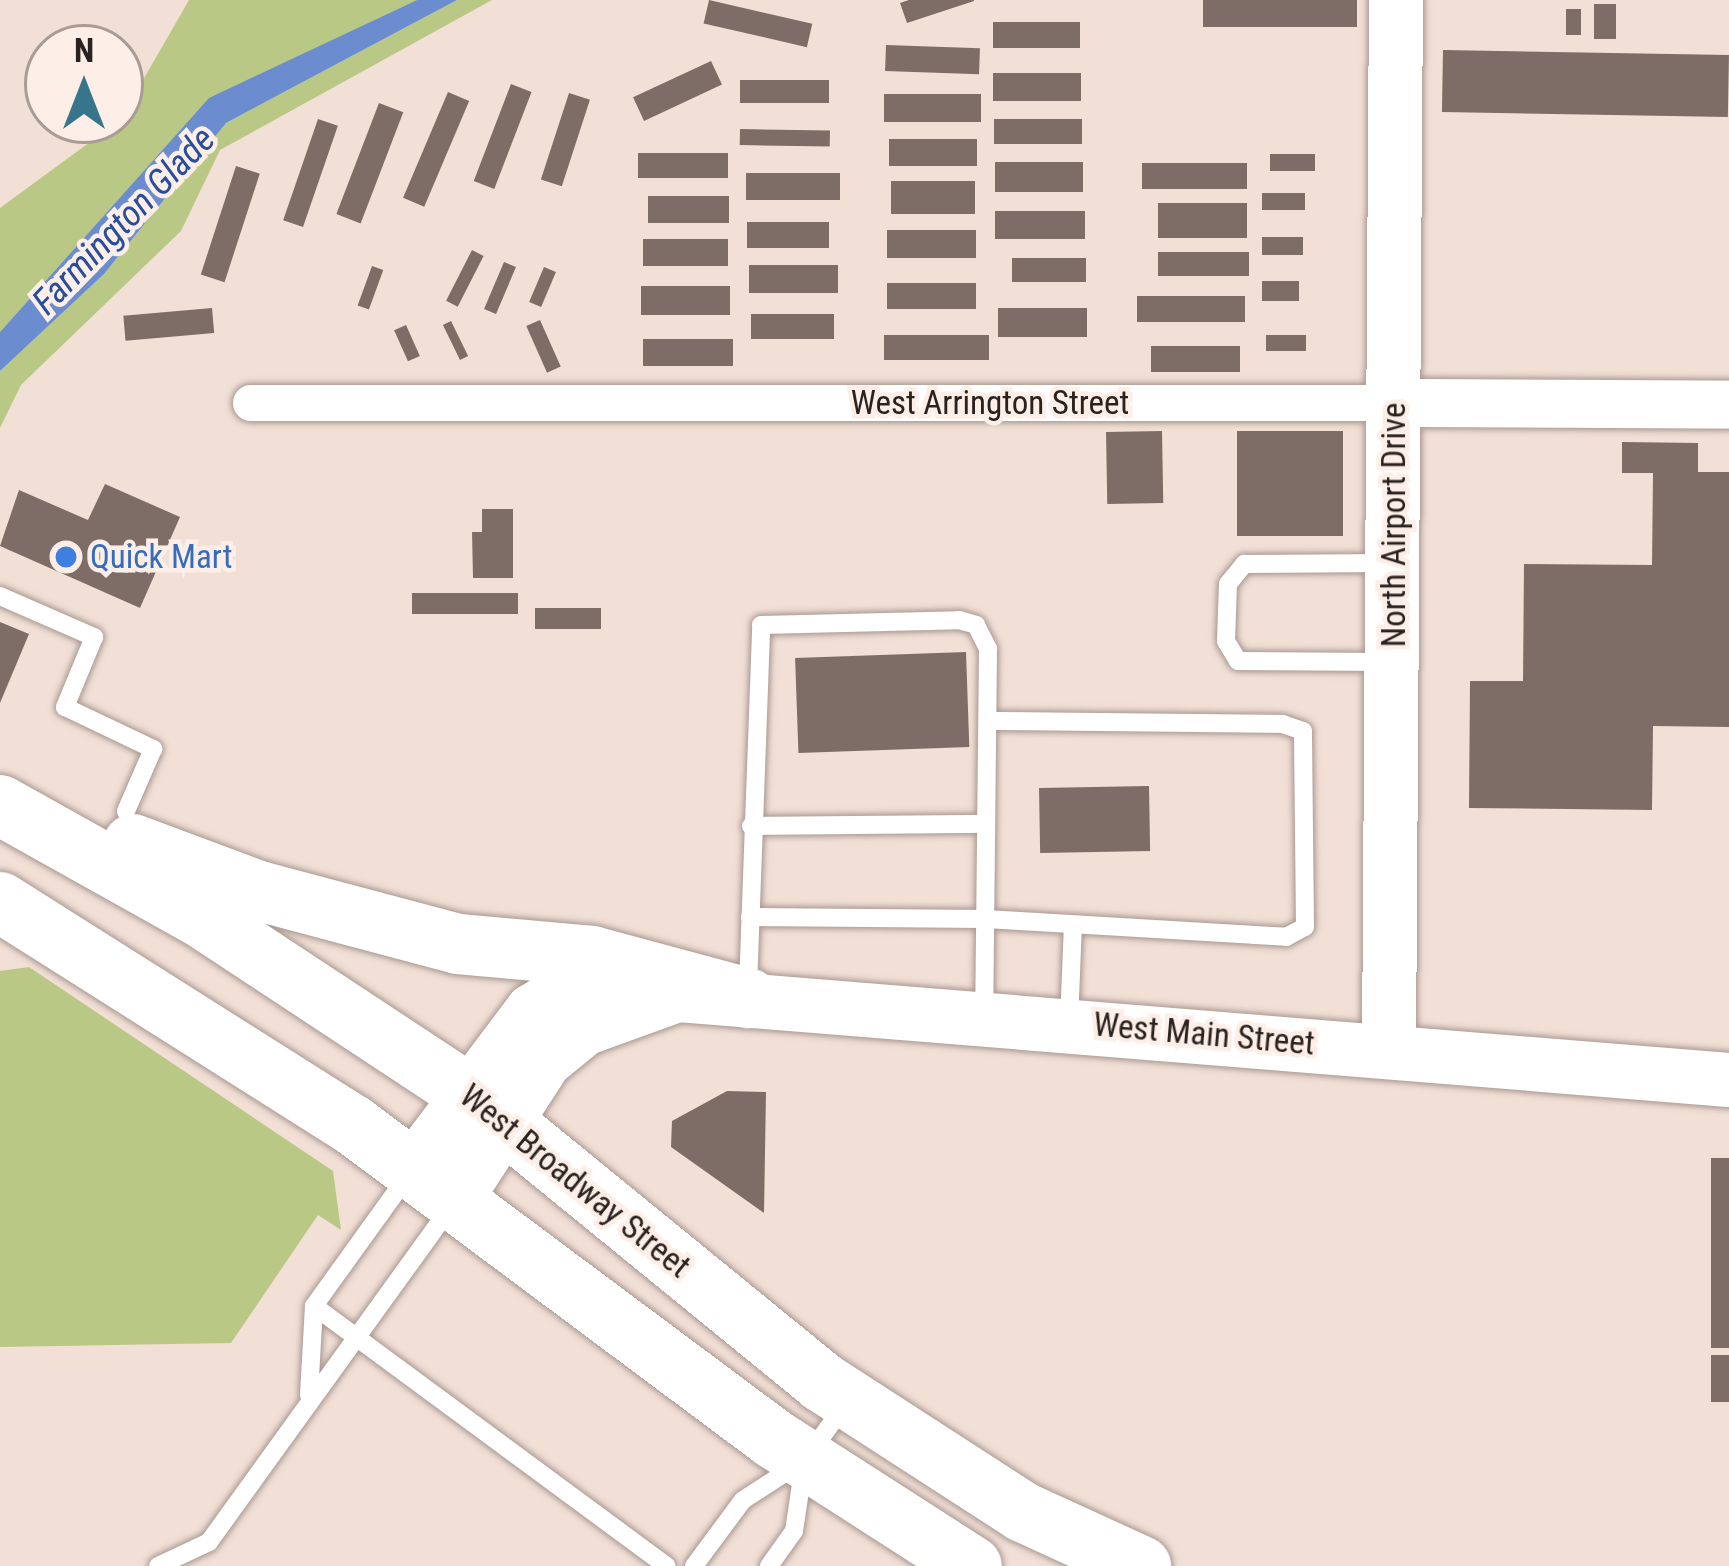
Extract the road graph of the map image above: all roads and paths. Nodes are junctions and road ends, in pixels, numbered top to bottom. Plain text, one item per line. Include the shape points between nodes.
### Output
1 (1396, 0) edge
2 (250, 403) dead end
3 (1395, 403) junction
4 (1729, 405) edge
5 (1394, 562) junction
6 (0, 596) edge
7 (1394, 662) junction
8 (988, 721) junction
9 (0, 795) edge
10 (0, 806) edge
11 (126, 811) dead end
12 (986, 824) junction
13 (752, 826) junction
14 (0, 902) edge
15 (750, 917) junction
16 (986, 919) junction
17 (1073, 925) junction
18 (748, 998) junction
19 (984, 1016) junction
20 (1069, 1023) junction
21 (1389, 1051) junction
22 (1729, 1080) edge
23 (488, 1108) junction
24 (434, 1185) junction
25 (314, 1306) junction
26 (355, 1336) junction
27 (309, 1395) junction
28 (848, 1399) junction
29 (805, 1460) junction
30 (158, 1566) edge
31 (667, 1566) edge
32 (694, 1566) edge
33 (770, 1566) edge
34 (972, 1566) edge
35 (1141, 1566) edge

1 - 3 main road, North Airport Drive
2 - 3 street, West Arrington Street
3 - 4 street, West Arrington Street
3 - 5 main road, North Airport Drive
5 - 7 main road, North Airport Drive
5 - 7 lane via 1244,564 1228,584 1226,641 1238,661
6 - 11 lane via 94,637 65,707 153,749
7 - 21 main road, North Airport Drive
8 - 12 lane
8 - 13 lane via 988,649 976,625 760,625
8 - 17 lane via 1283,724 1303,731 1306,927 1286,938
9 - 18 main road via 314,907 458,944 592,956
10 - 23 main road, West Broadway Street via 199,916
12 - 13 lane
12 - 16 lane
13 - 15 lane
14 - 24 main road via 218,1034
15 - 16 lane
15 - 18 lane
16 - 17 lane
16 - 19 lane
17 - 20 lane
18 - 19 main road, West Main Street
18 - 23 main road, West Main Street via 679,995 584,1029
19 - 20 main road, West Main Street
20 - 21 main road, West Main Street
21 - 22 main road, West Main Street
23 - 24 main road, West Main Street
23 - 28 main road, West Broadway Street
24 - 25 lane
24 - 26 lane
24 - 29 main road
25 - 26 lane
25 - 27 lane
26 - 27 lane
26 - 31 lane
27 - 30 lane via 209,1543
28 - 29 lane
28 - 35 main road, West Broadway Street via 1023,1512
29 - 32 lane via 743,1500
29 - 33 lane via 794,1531
29 - 34 main road

